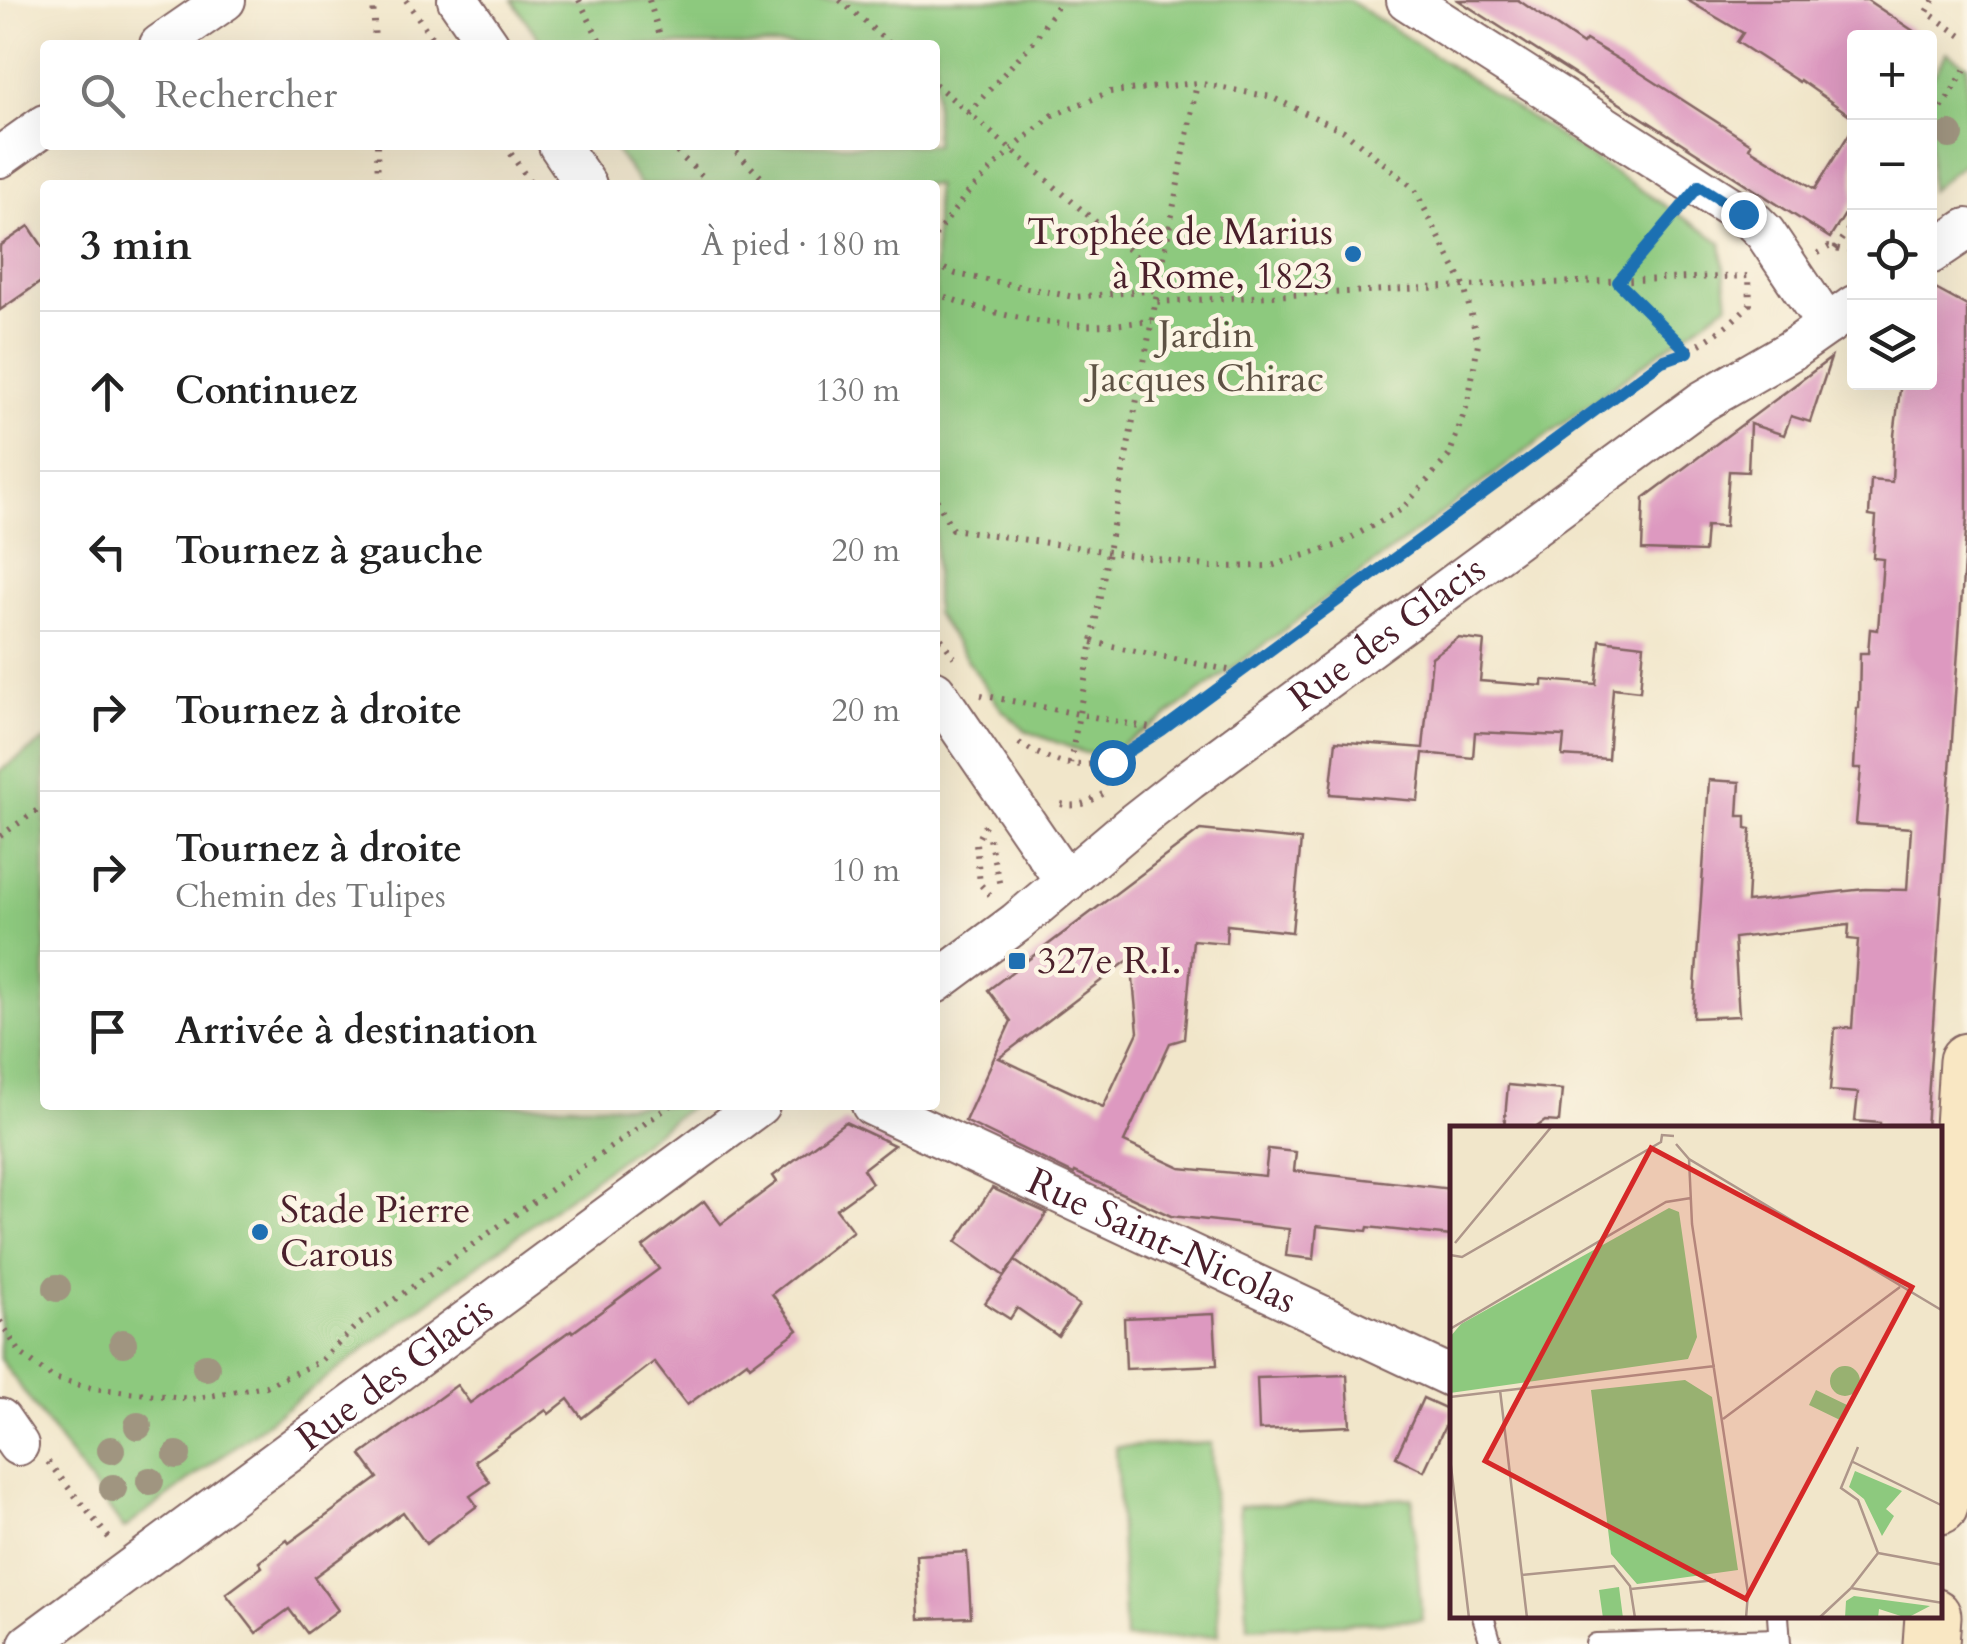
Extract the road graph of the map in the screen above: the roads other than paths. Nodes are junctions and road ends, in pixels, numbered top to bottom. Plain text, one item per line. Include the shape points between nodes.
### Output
1 (225, 0) edge
2 (458, 0) edge
3 (1407, 0) edge
4 (167, 40) edge
5 (486, 40) edge
6 (40, 128) edge
7 (562, 150) edge
8 (0, 156) edge
9 (582, 180) edge
10 (1967, 230) edge
11 (1937, 249) edge
12 (1841, 316) edge
13 (946, 677) edge
14 (1066, 882) junction
15 (940, 979) edge
16 (1967, 1062) edge
17 (752, 1110) edge
18 (883, 1110) edge
19 (1450, 1376) edge
20 (1942, 1473) edge
21 (1484, 1619) edge
22 (1933, 1619) edge
23 (1779, 1641) edge
24 (29, 1644) edge
25 (1490, 1644) edge
26 (1596, 1644) edge
27 (1932, 1644) edge

1 - 4 street
2 - 5 street
3 - 12 street via 1743,214
6 - 8 street
7 - 9 street
10 - 11 street
12 - 14 street, Rue des Glacis via 1703,401 1190,780
13 - 14 street
14 - 15 street, Rue des Glacis
16 - 20 street
17 - 24 street, Rue des Glacis
18 - 19 street, Rue Saint-Nicolas
21 - 25 lane
22 - 27 street
23 - 26 lane

